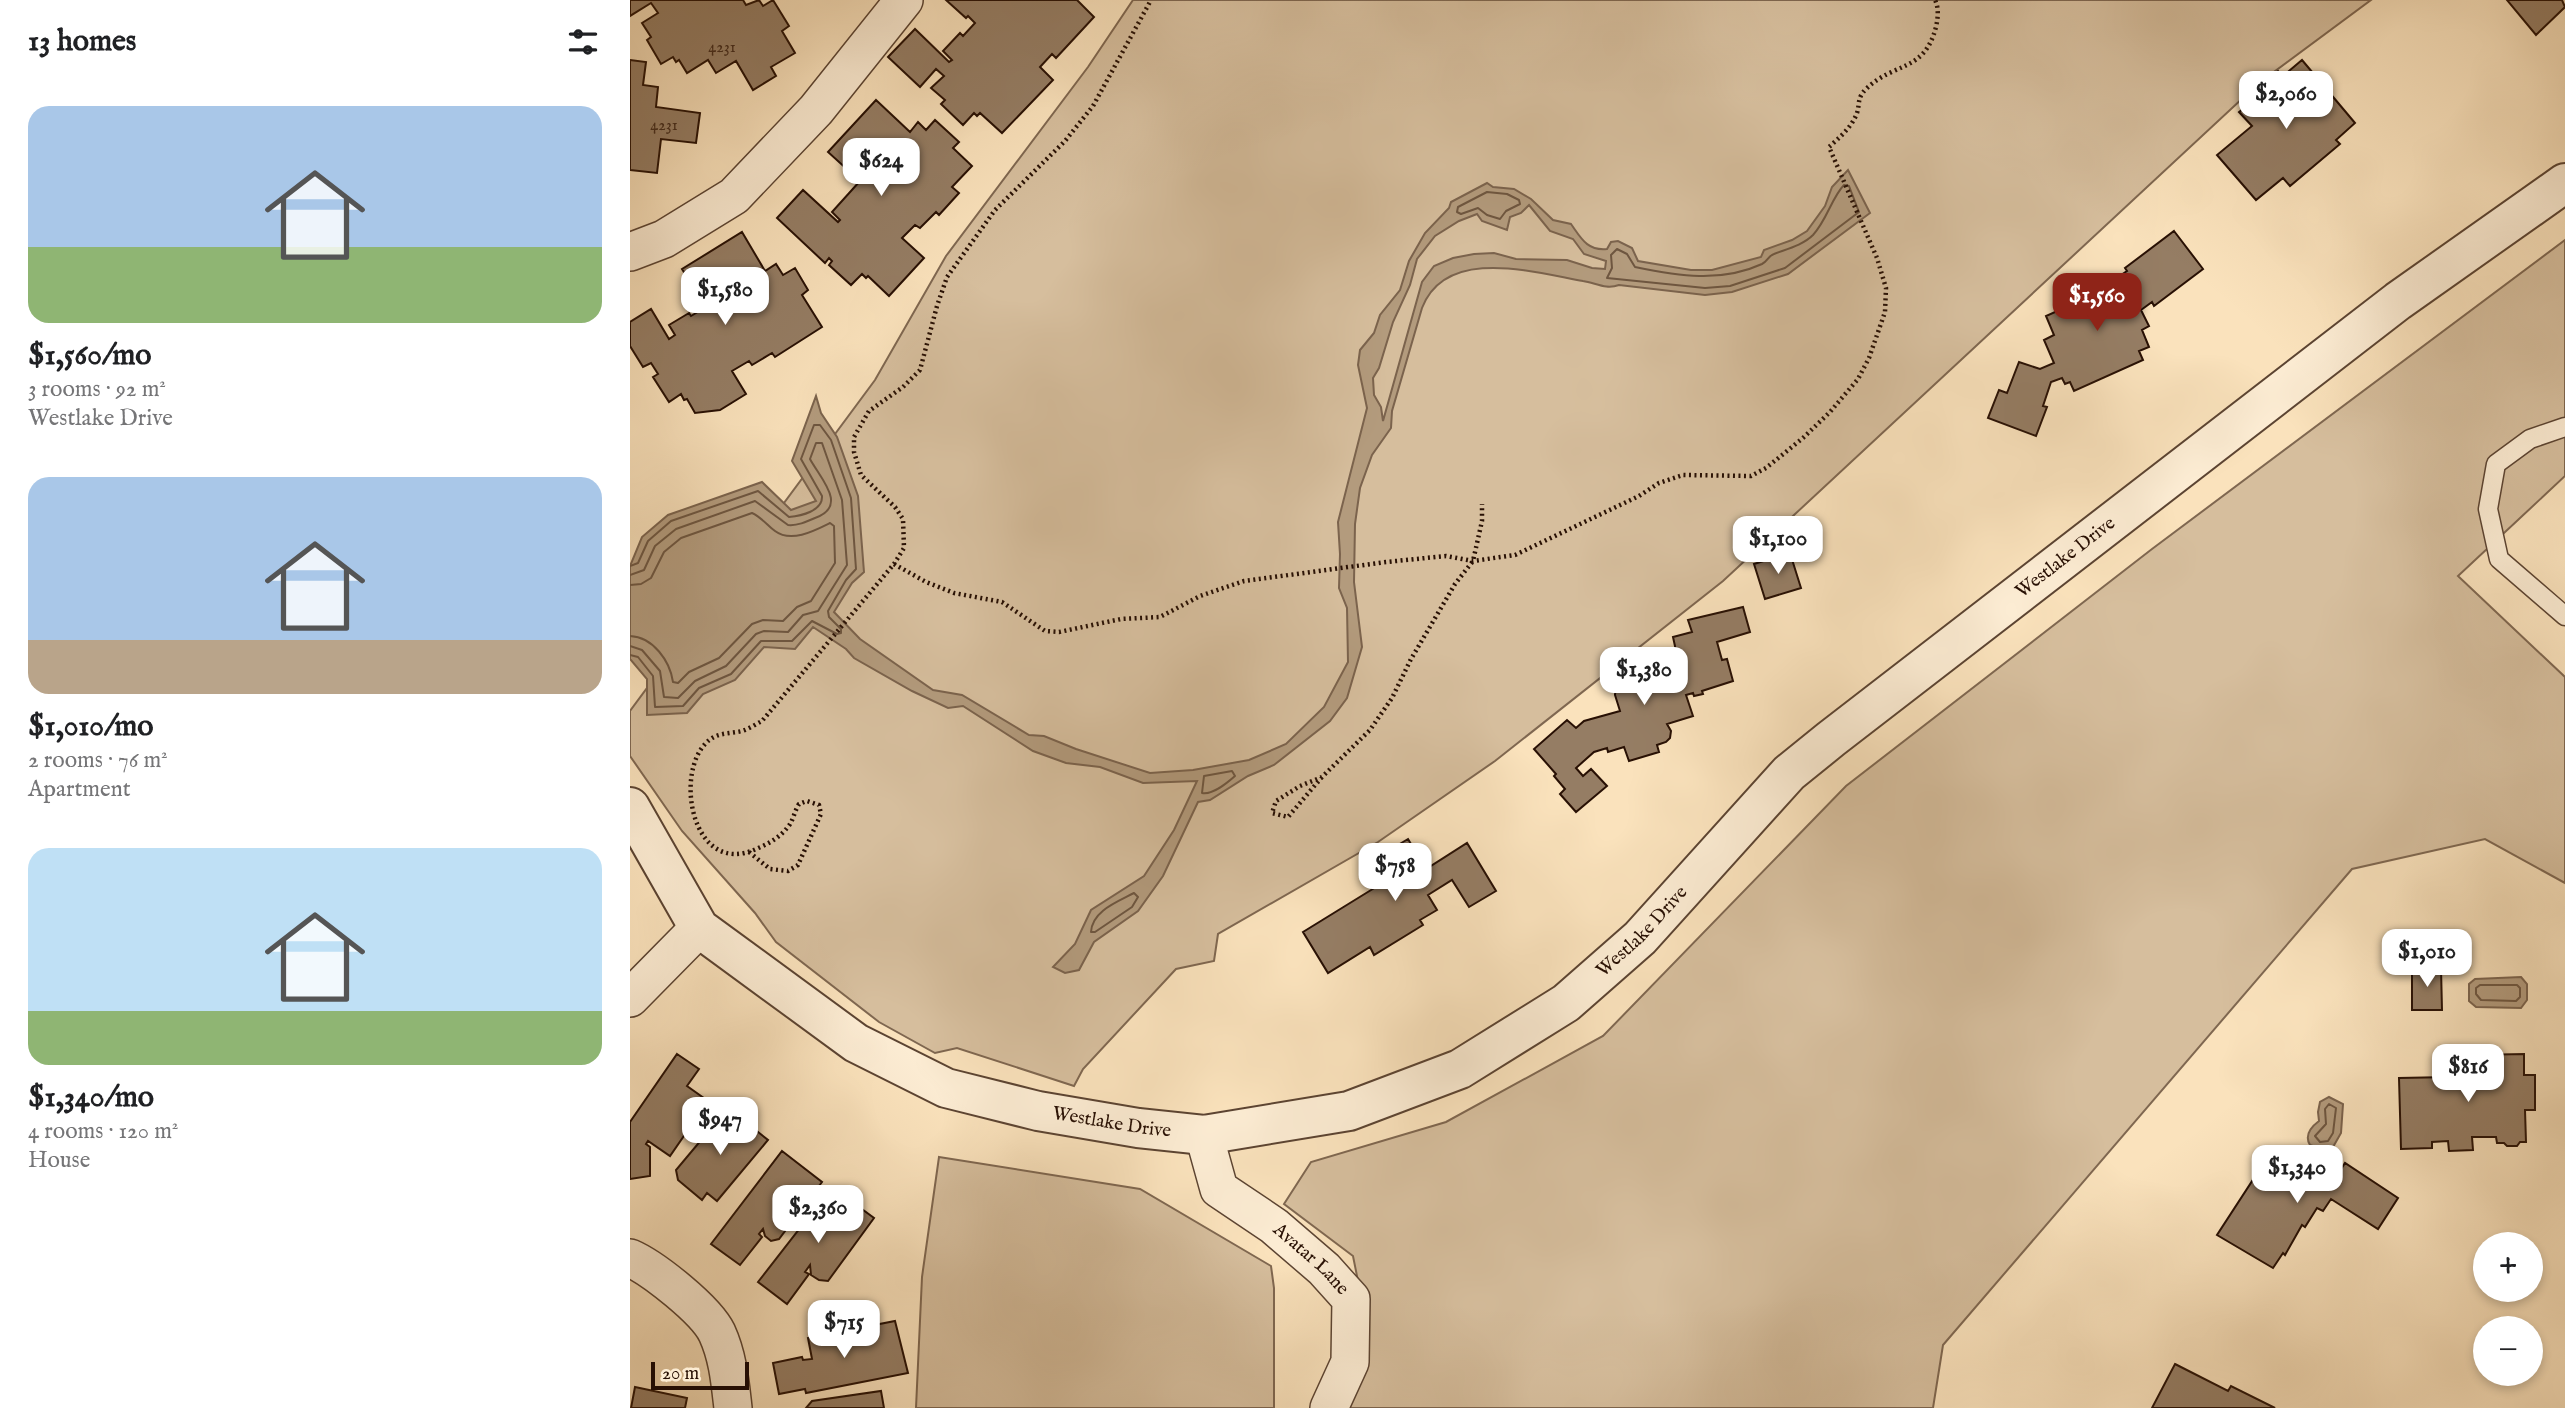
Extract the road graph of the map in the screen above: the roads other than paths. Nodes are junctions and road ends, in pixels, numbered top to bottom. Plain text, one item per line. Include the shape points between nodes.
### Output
1 (904, 0) edge
2 (2565, 183) edge
3 (630, 252) edge
4 (2565, 427) edge
5 (2565, 616) edge
6 (630, 807) edge
7 (699, 928) junction
8 (630, 998) edge
9 (1204, 1135) junction
10 (630, 1258) edge
11 (733, 1408) edge
12 (1329, 1408) edge

1 - 3 street via 816,110 734,196 664,239
2 - 9 street, Westlake Drive via 2398,301 1789,773 1640,937 1566,1003 1460,1069 1349,1111
4 - 5 lane via 2530,439 2496,464 2488,509 2499,559
6 - 7 street, Westlake Drive
7 - 8 street
7 - 9 street, Westlake Drive via 856,1043 946,1088 1038,1111
9 - 12 street, Avatar Lane via 1219,1189 1274,1226 1351,1299 1350,1362
10 - 11 street via 645,1264 693,1304 716,1330 728,1364

